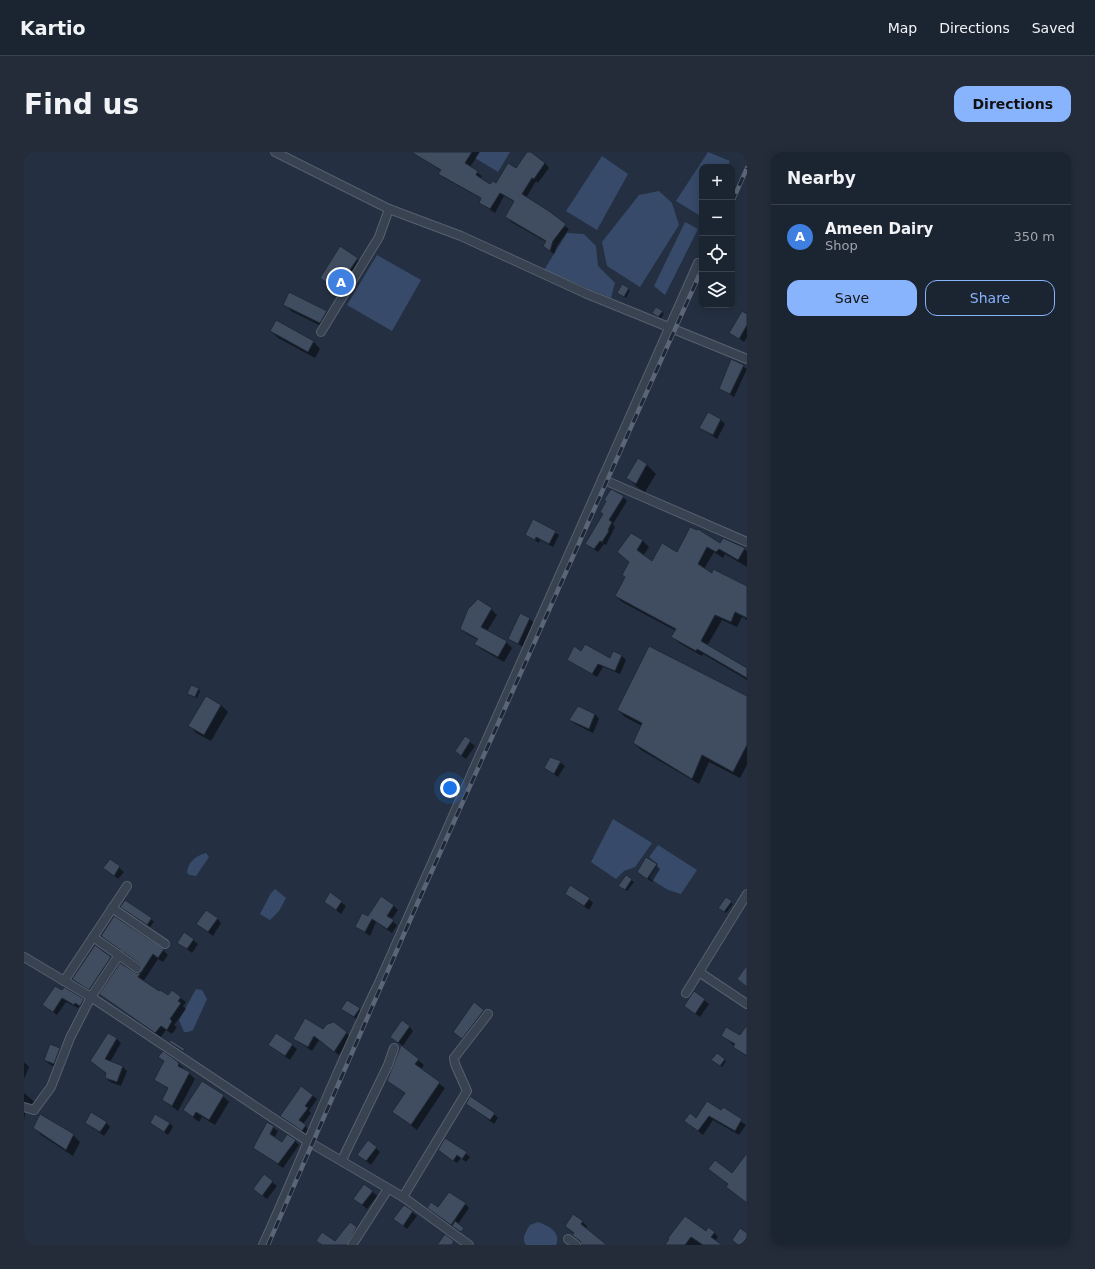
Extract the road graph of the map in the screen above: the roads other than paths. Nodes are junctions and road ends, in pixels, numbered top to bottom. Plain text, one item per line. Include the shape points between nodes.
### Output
1 (275, 152) edge
2 (389, 209) junction
3 (698, 263) dead end
4 (669, 328) junction
5 (321, 332) dead end
6 (747, 359) edge
7 (602, 479) junction
8 (747, 542) edge
9 (127, 886) dead end
10 (747, 894) edge
11 (112, 908) junction
12 (93, 937) junction
13 (165, 944) dead end
14 (119, 955) junction
15 (24, 956) edge
16 (137, 968) dead end
17 (700, 972) junction
18 (64, 981) junction
19 (686, 993) dead end
20 (91, 997) junction
21 (747, 1004) edge
22 (488, 1014) dead end
23 (394, 1048) dead end
24 (24, 1107) edge
25 (309, 1142) junction
26 (342, 1160) junction
27 (388, 1189) junction
28 (403, 1197) junction
29 (568, 1239) dead end
30 (263, 1245) edge
31 (352, 1245) edge
32 (469, 1245) edge
33 (576, 1245) edge

1 - 2 street
2 - 4 street via 461,236
2 - 5 street via 379,238
3 - 4 street
4 - 6 street
4 - 7 street
7 - 8 street
7 - 25 street via 350,1043
9 - 11 street
10 - 17 street
11 - 12 street
11 - 13 street
12 - 14 street
12 - 18 street
14 - 16 street
14 - 20 street
15 - 18 street
17 - 19 street
17 - 21 street
18 - 20 street
20 - 24 street via 70,1038 51,1087 34,1110
20 - 25 street
22 - 28 street via 454,1058 467,1091
23 - 26 street
25 - 26 street
25 - 30 street
26 - 27 street
27 - 28 street
27 - 31 street
28 - 32 street
29 - 33 street

